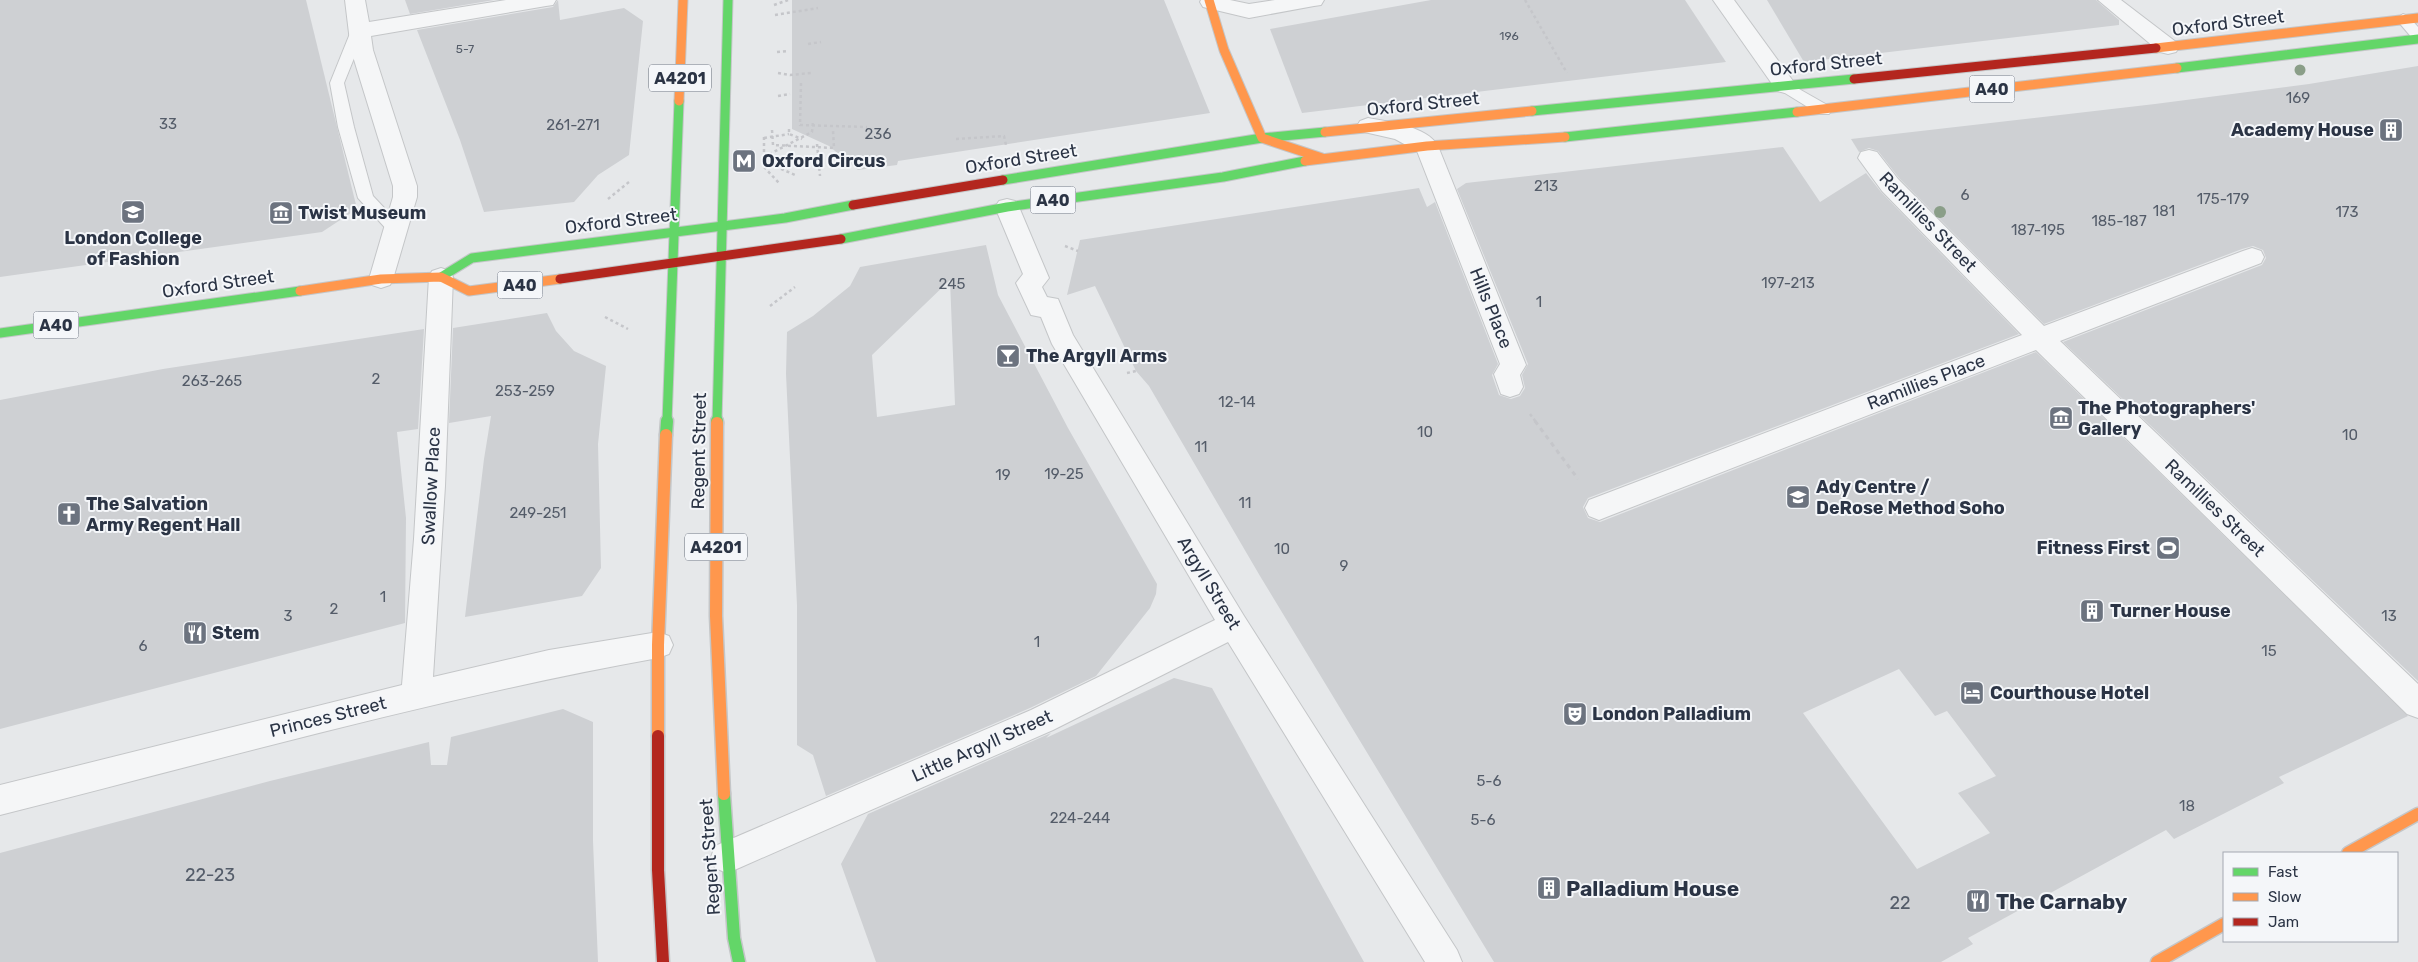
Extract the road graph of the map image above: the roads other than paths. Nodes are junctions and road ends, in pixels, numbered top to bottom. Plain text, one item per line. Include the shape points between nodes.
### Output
1 (355, 0) edge
2 (546, 0) edge
3 (684, 0) edge
4 (728, 0) edge
5 (1314, 0) edge
6 (1723, 0) edge
7 (2108, 0) edge
8 (1210, 1) edge
9 (2418, 18) edge
10 (2403, 19) junction
11 (358, 31) junction
12 (2418, 38) edge
13 (2168, 48) junction
14 (1784, 86) junction
15 (1824, 110) junction
16 (1368, 126) junction
17 (1262, 138) junction
18 (1427, 146) junction
19 (1322, 158) junction
20 (1869, 158) dead end
21 (1007, 207) junction
22 (721, 226) junction
23 (395, 228) junction
24 (674, 232) junction
25 (2252, 257) dead end
26 (720, 258) junction
27 (672, 265) junction
28 (441, 277) junction
29 (381, 279) junction
30 (0, 333) edge
31 (2040, 338) junction
32 (1510, 387) road end
33 (1599, 508) road end
34 (1234, 625) junction
35 (658, 645) junction
36 (416, 695) junction
37 (2418, 704) edge
38 (0, 800) edge
39 (2418, 814) edge
40 (2350, 852) edge
41 (727, 857) junction
42 (2223, 925) edge
43 (663, 962) edge
44 (739, 962) edge
45 (1445, 962) edge
46 (2157, 962) edge

1 - 11 street
2 - 11 street
3 - 24 main road, Regent Street / A4201
4 - 22 main road, Regent Street / A4201
5 - 8 street via 1249,11
6 - 14 street
7 - 13 street
8 - 17 main road via 1224,50
9 - 10 main road, Oxford Street / A40
10 - 12 lane
10 - 13 main road, Oxford Street / A40
11 - 23 street via 405,186 405,197
11 - 23 lane via 337,83 366,198
12 - 15 main road, Oxford Street / A40
13 - 14 main road, Oxford Street / A40
14 - 15 lane
14 - 16 main road, Oxford Street / A40
15 - 18 main road, Oxford Street / A40 via 1565,137
16 - 17 main road, Oxford Street / A40
16 - 18 street via 1401,132
17 - 19 main road
17 - 22 main road, Oxford Street / A40
18 - 19 main road, Oxford Street / A40
18 - 32 street, Hills Place via 1513,365 1506,374
19 - 21 main road, Oxford Street / A40 via 1223,177
20 - 31 street, Ramillies Street via 1890,185
21 - 26 main road, Oxford Street / A40 via 817,244
21 - 34 street, Argyll Street via 1037,278 1028,283 1040,308 1049,306 1061,336
22 - 24 main road, Oxford Street / A40
22 - 26 main road, Regent Street / A4201
23 - 29 street
24 - 27 main road, Regent Street / A4201
24 - 28 main road, Oxford Street / A40 via 472,258
25 - 31 street, Ramillies Place
26 - 27 main road, Oxford Street / A40
26 - 41 main road, Regent Street / A4201 via 716,606
27 - 28 main road, Oxford Street / A40 via 469,291
27 - 35 main road, Regent Street / A4201
28 - 29 main road, Oxford Street / A40
28 - 36 street, Swallow Place via 434,438
29 - 30 main road, Oxford Street / A40
31 - 33 street, Ramillies Place
31 - 37 street, Ramillies Street
34 - 41 street, Little Argyll Street via 1042,720
34 - 45 street, Argyll Street
35 - 36 street, Princes Street via 548,664
35 - 43 main road, Regent Street / A4201 via 658,870
36 - 38 street, Princes Street
39 - 40 main road
41 - 44 main road, Regent Street / A4201
42 - 46 main road

